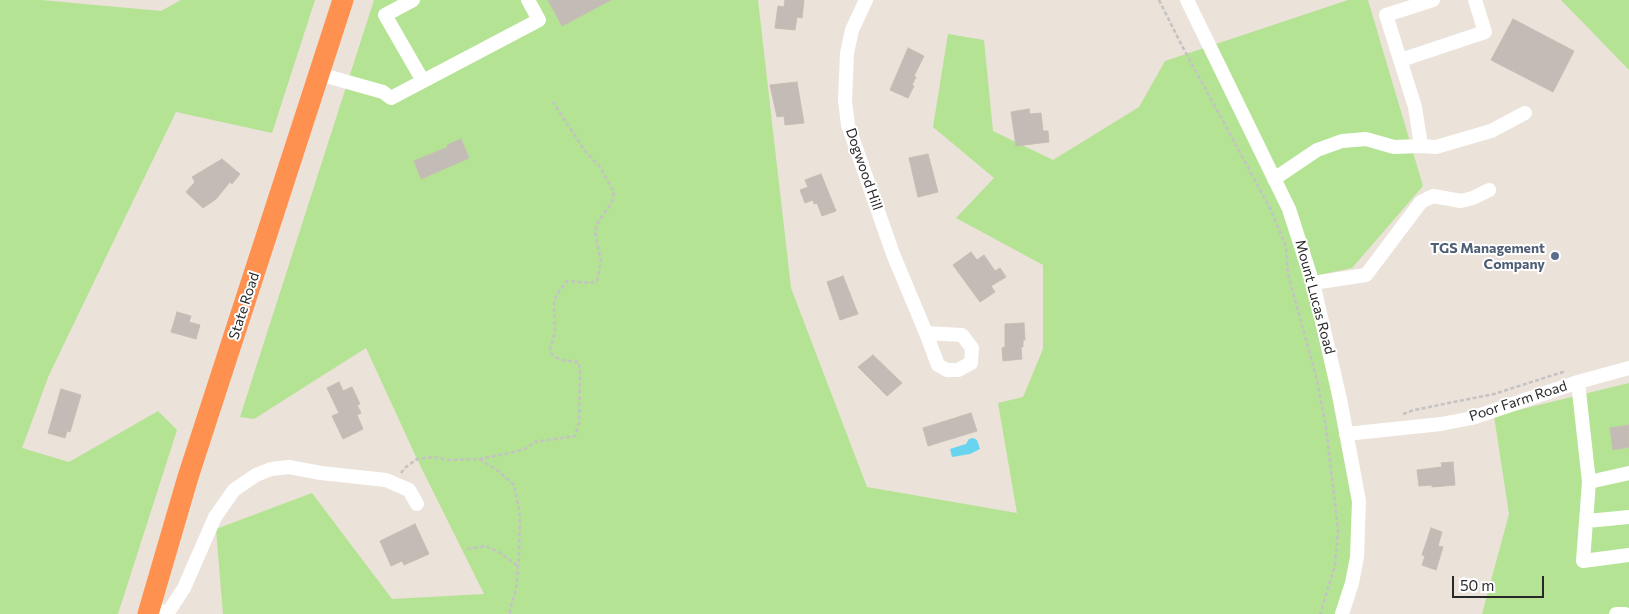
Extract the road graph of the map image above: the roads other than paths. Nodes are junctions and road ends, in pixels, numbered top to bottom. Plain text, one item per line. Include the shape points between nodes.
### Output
1 (343, 0) edge
2 (413, 0) edge
3 (528, 0) edge
4 (866, 0) edge
5 (1188, 0) edge
6 (1433, 0) edge
7 (1476, 0) edge
8 (1401, 60) junction
9 (319, 74) junction
10 (423, 81) junction
11 (1525, 112) dead end
12 (1421, 146) junction
13 (1274, 179) junction
14 (1488, 190) dead end
15 (1314, 283) junction
16 (926, 333) dead end
17 (1629, 368) edge
18 (1578, 382) junction
19 (1346, 434) junction
20 (1629, 473) edge
21 (1589, 482) junction
22 (417, 504) dead end
23 (1629, 516) edge
24 (1587, 521) junction
25 (1629, 555) edge
26 (148, 613) edge
27 (1342, 614) edge
28 (1616, 614) edge
29 (1625, 614) edge

1 - 9 highway, State Road
2 - 10 street via 385,15
3 - 10 street via 539,20
4 - 16 street, Dogwood Hill via 852,30 846,54 844,93 848,125 893,254
5 - 13 street, Mount Lucas Road
6 - 8 street via 1386,15
7 - 8 street via 1485,32
8 - 12 street via 1416,107
9 - 10 street via 383,92 391,98
9 - 26 highway, State Road via 188,477
11 - 12 street via 1491,131 1436,147
12 - 13 street via 1394,147 1366,139 1342,141 1317,150
13 - 15 street, Mount Lucas Road via 1295,225
14 - 15 street via 1461,201 1433,196 1421,202 1366,275
15 - 19 street, Mount Lucas Road
17 - 18 street, Poor Farm Road
18 - 19 street, Poor Farm Road via 1472,418
18 - 21 street
19 - 27 street, Mount Lucas Road via 1359,502 1360,532 1352,582
20 - 21 street
21 - 24 street
22 - 26 street via 409,490 386,480 289,467 256,475 234,490 215,517 184,588 169,611
23 - 24 street
24 - 25 street via 1584,561
28 - 29 street

